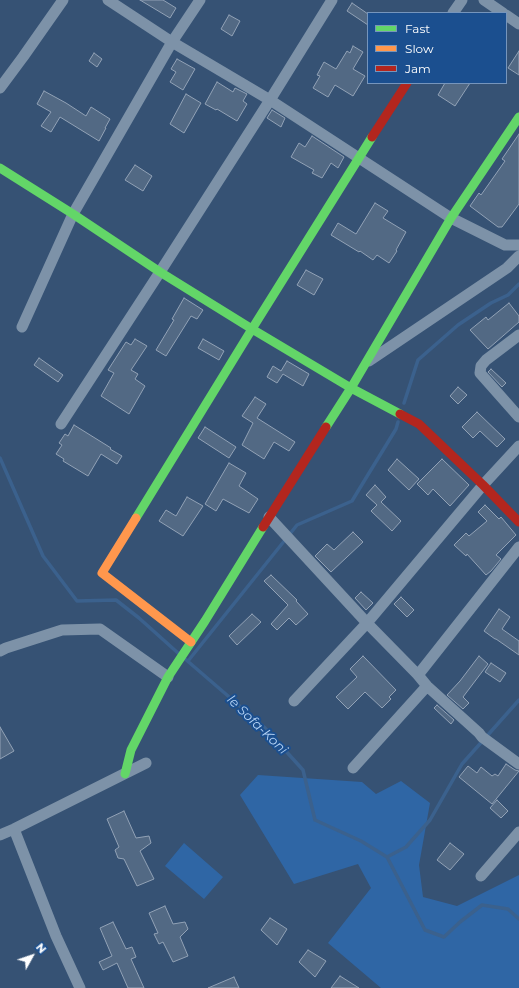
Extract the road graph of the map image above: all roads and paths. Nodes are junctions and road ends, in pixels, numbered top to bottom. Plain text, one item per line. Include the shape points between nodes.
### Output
1 (63, 0) edge
2 (108, 0) edge
3 (200, 0) edge
4 (332, 0) edge
5 (462, 0) edge
6 (484, 0) edge
7 (454, 12) edge
8 (502, 12) edge
9 (507, 16) edge
10 (519, 24) edge
11 (172, 42) junction
12 (406, 84) edge
13 (0, 88) edge
14 (270, 100) junction
15 (519, 117) edge
16 (358, 158) junction
17 (0, 168) edge
18 (73, 214) junction
19 (451, 218) junction
20 (519, 244) edge
21 (519, 256) edge
22 (160, 272) junction
23 (22, 327) dead end
24 (252, 329) junction
25 (519, 335) edge
26 (366, 364) junction
27 (351, 388) junction
28 (519, 417) edge
29 (60, 424) dead end
30 (519, 446) edge
31 (483, 485) junction
32 (269, 517) junction
33 (519, 522) edge
34 (519, 547) edge
35 (367, 623) junction
36 (191, 642) junction
37 (0, 651) edge
38 (418, 675) junction
39 (168, 677) junction
40 (427, 686) junction
41 (294, 701) dead end
42 (146, 763) dead end
43 (519, 764) edge
44 (353, 768) dead end
45 (125, 774) junction
46 (14, 830) junction
47 (519, 832) edge
48 (0, 835) edge
49 (481, 876) dead end
50 (80, 988) edge

1 - 13 street
2 - 11 street
3 - 11 street
4 - 14 street
5 - 7 street
6 - 8 street
9 - 10 street
11 - 14 street
11 - 18 street
12 - 16 street
14 - 16 street
14 - 22 street
15 - 19 street
16 - 19 street
16 - 24 street
17 - 18 street
18 - 22 street
18 - 23 street
19 - 20 street via 504,244
19 - 26 street
21 - 26 street via 507,268
22 - 24 street
22 - 29 street
24 - 27 street
24 - 36 street via 102,573
25 - 28 street via 486,360 481,366 480,373
26 - 27 street
27 - 31 street via 419,424
27 - 32 street
30 - 31 street
31 - 33 street
31 - 35 street
32 - 35 street
32 - 36 street
34 - 38 street
35 - 38 street
35 - 41 street
36 - 39 street
37 - 39 street via 62,630 100,629
38 - 40 street
39 - 45 street via 131,750
40 - 43 street via 486,740
40 - 44 street
42 - 45 street
45 - 46 street
46 - 48 street
46 - 50 street via 56,936
47 - 49 street

